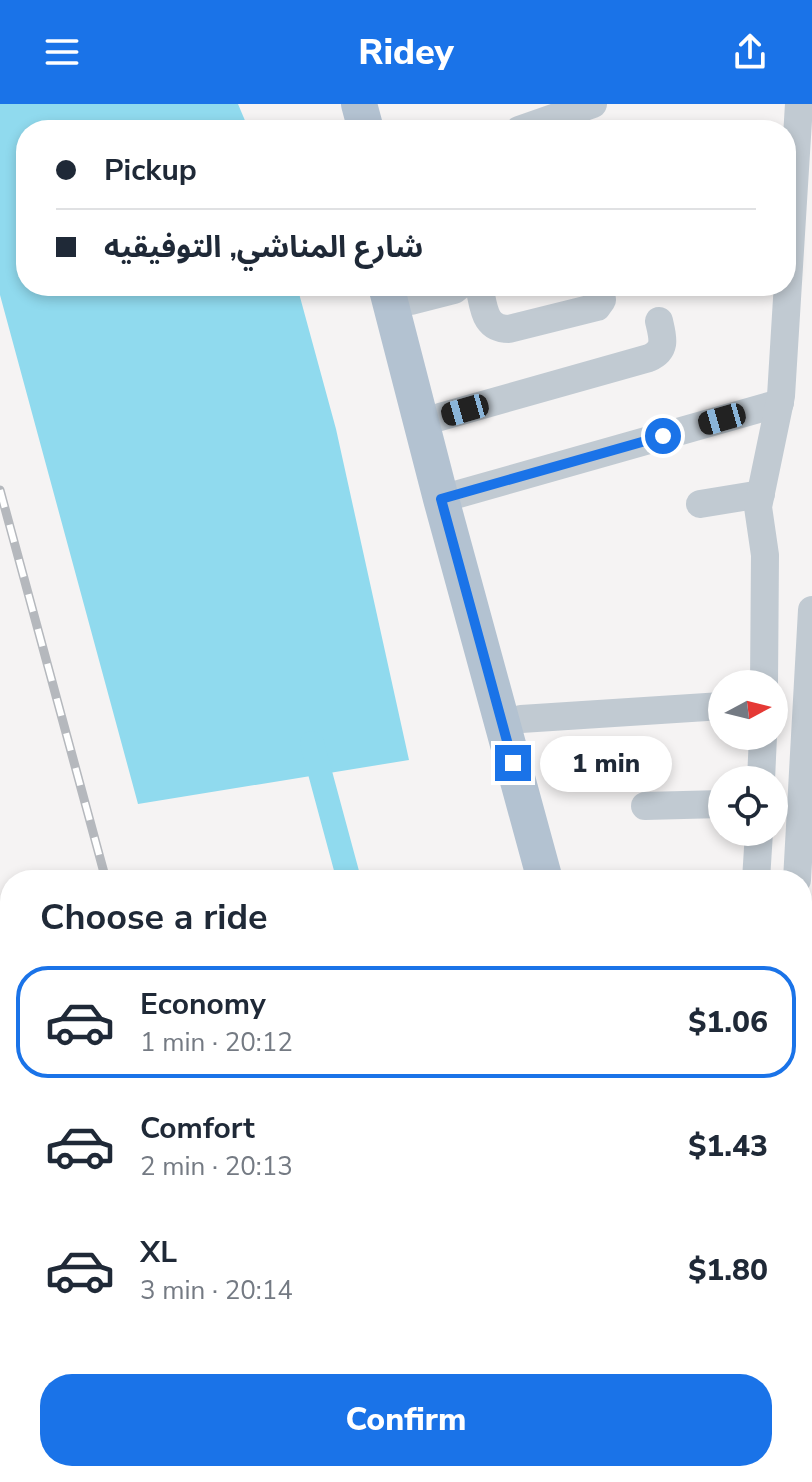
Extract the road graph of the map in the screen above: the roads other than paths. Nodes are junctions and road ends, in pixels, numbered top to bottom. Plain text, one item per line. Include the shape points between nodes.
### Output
1 (593, 104) edge
2 (799, 104) edge
3 (547, 120) edge
4 (803, 277) edge
5 (402, 296) edge
6 (403, 296) edge
7 (482, 296) edge
8 (601, 296) edge
9 (659, 321) dead end
10 (780, 403) junction
11 (440, 417) junction
12 (761, 494) junction
13 (450, 496) junction
14 (700, 504) dead end
15 (812, 610) edge
16 (764, 670) edge
17 (708, 707) edge
18 (809, 712) edge
19 (521, 719) junction
20 (807, 800) edge
21 (708, 804) edge
22 (645, 806) dead end
23 (758, 846) edge
24 (543, 870) edge
25 (562, 870) edge
26 (757, 870) edge
27 (798, 870) edge

1 - 3 street
2 - 4 street
4 - 10 street
5 - 13 main road
6 - 11 main road
7 - 8 street via 492,325 509,329 597,307
9 - 11 street via 663,346 649,358
10 - 12 street
10 - 13 street
11 - 13 main road
12 - 14 street
12 - 16 street
13 - 19 main road
13 - 24 main road
15 - 18 street
17 - 19 street
18 - 20 street
19 - 25 main road
20 - 27 street
21 - 22 street
23 - 26 street

